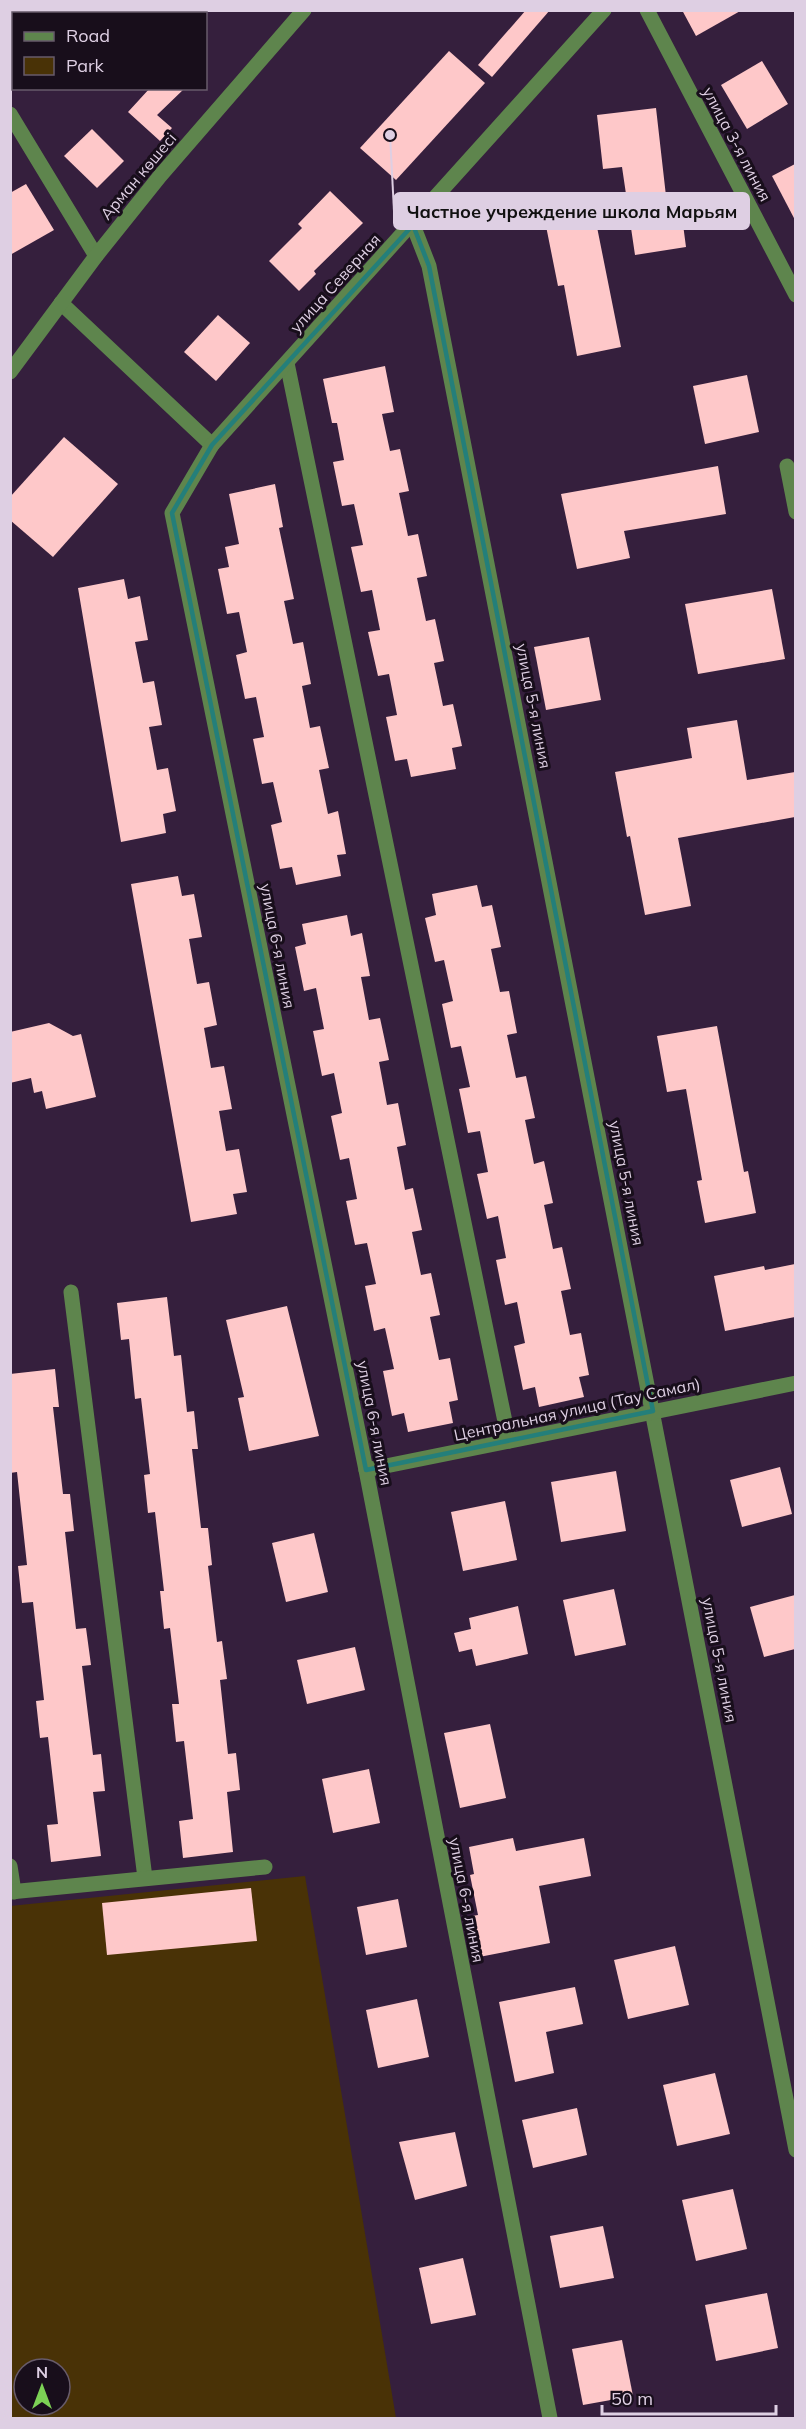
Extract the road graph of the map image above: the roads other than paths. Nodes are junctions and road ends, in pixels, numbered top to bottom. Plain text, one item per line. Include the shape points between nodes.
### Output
1 (304, 10) edge
2 (604, 10) edge
3 (647, 10) edge
4 (10, 114) edge
5 (412, 225) junction
6 (96, 256) junction
7 (795, 294) edge
8 (61, 303) junction
9 (287, 363) junction
10 (10, 372) edge
11 (212, 445) junction
12 (787, 466) dead end
13 (795, 512) edge
14 (70, 1292) dead end
15 (795, 1383) edge
16 (653, 1411) junction
17 (509, 1441) junction
18 (366, 1470) junction
19 (10, 1866) edge
20 (265, 1866) dead end
21 (145, 1878) junction
22 (12, 1892) edge
23 (795, 2150) edge
24 (549, 2418) edge

1 - 6 street, Арман көшесі
2 - 5 street, улица Северная
3 - 7 street, улица 3-я линия
4 - 6 street
5 - 9 street, улица Северная
5 - 16 street, улица 5-я линия via 429,266
6 - 8 street, Арман көшесі
8 - 10 street, Арман көшесі
8 - 11 street
9 - 11 street, улица Северная
9 - 17 street
11 - 18 street, улица 6-я линия via 172,513
12 - 13 street
14 - 21 street
15 - 16 street, Центральная улица (Тау Самал)
16 - 17 street, Центральная улица (Тау Самал)
16 - 23 street, улица 5-я линия
17 - 18 street, Центральная улица (Тау Самал)
18 - 24 street, улица 6-я линия
19 - 22 street
20 - 21 street
21 - 22 street

